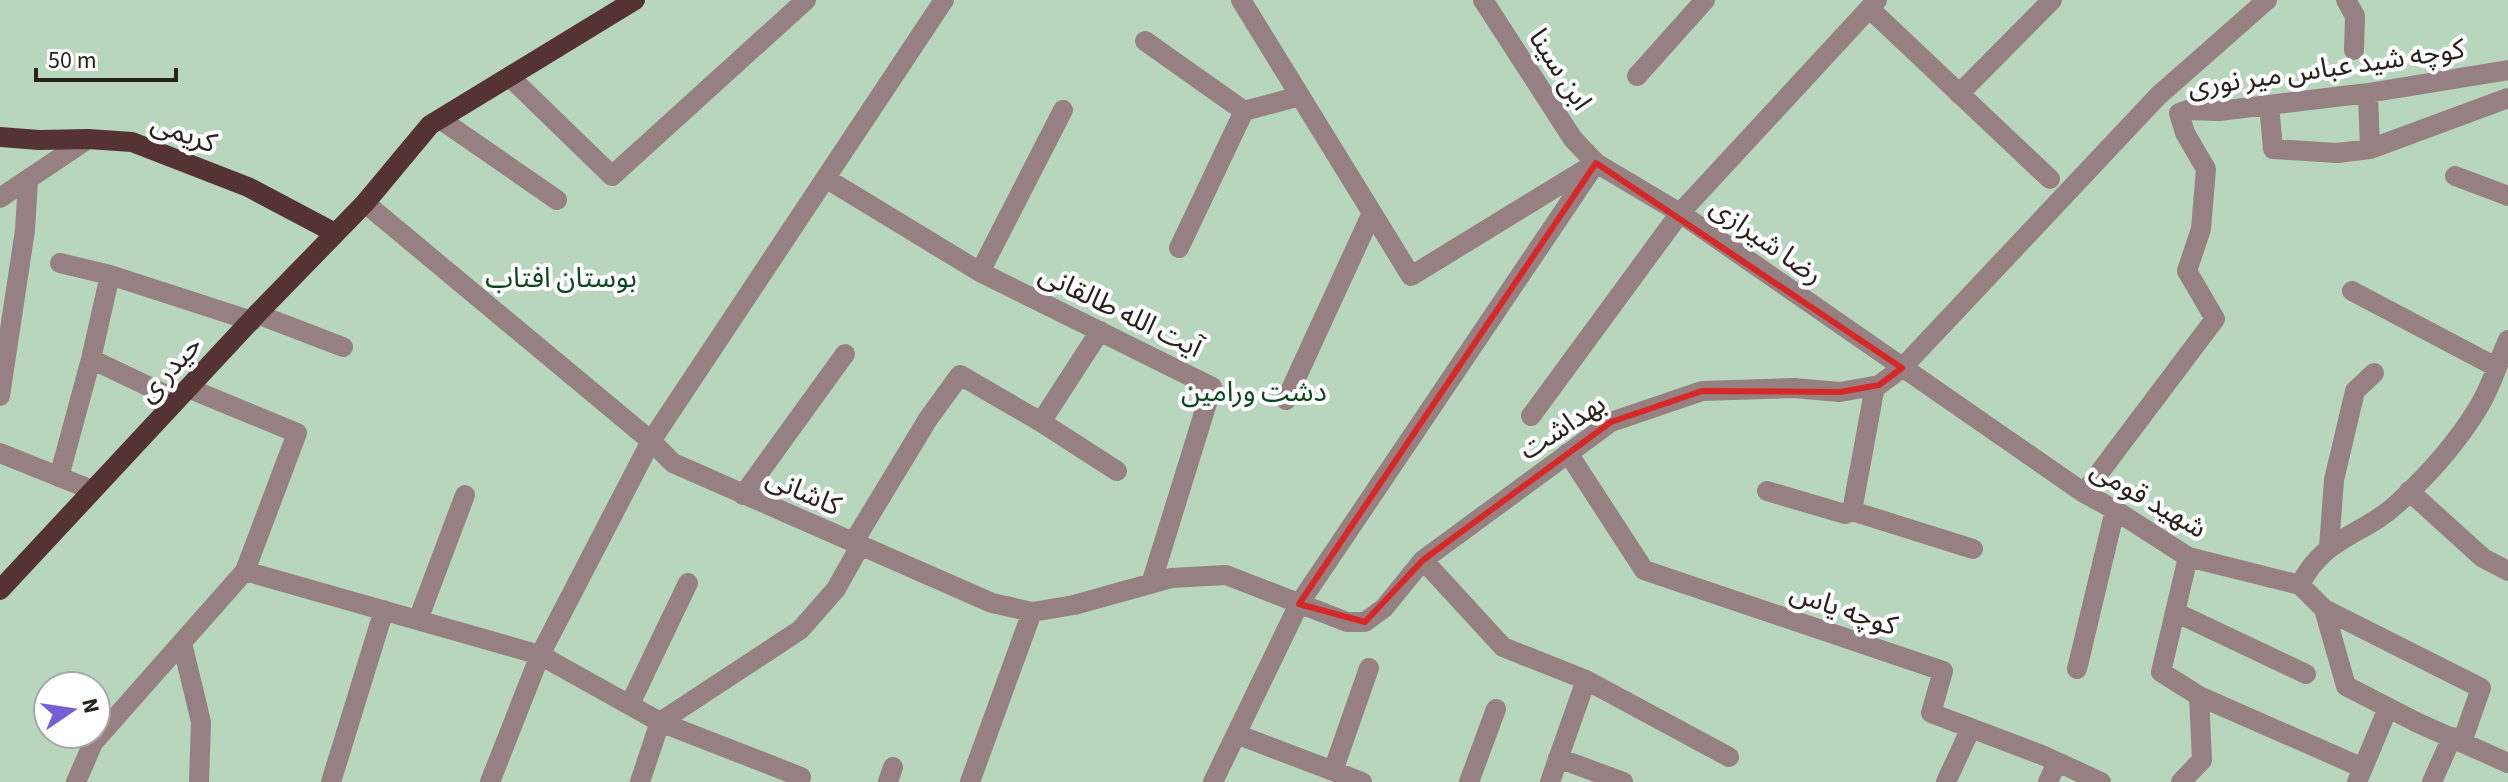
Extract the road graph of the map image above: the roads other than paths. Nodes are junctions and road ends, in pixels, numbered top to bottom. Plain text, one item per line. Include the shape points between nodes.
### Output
1 (635, 0) edge
2 (806, 0) edge
3 (944, 0) edge
4 (1241, 0) edge
5 (1483, 0) edge
6 (1705, 0) edge
7 (2052, 0) edge
8 (2267, 0) edge
9 (2346, 0) edge
10 (1874, 4) edge
11 (1145, 41) dead end
12 (2354, 50) dead end
13 (2508, 70) edge
14 (1637, 76) dead end
15 (510, 77) junction
16 (2368, 93) junction
17 (1959, 94) junction
18 (1300, 96) junction
19 (2158, 96) junction
20 (2508, 98) edge
21 (2269, 105) junction
22 (1063, 110) dead end
23 (1244, 111) junction
24 (2179, 113) junction
25 (440, 119) junction
26 (0, 137) edge
27 (88, 139) junction
28 (2370, 149) junction
29 (1596, 163) junction
30 (2455, 176) dead end
31 (827, 179) junction
32 (2050, 179) dead end
33 (28, 181) junction
34 (2508, 196) edge
35 (0, 198) edge
36 (557, 200) dead end
37 (365, 203) junction
38 (1372, 213) junction
39 (1680, 213) junction
40 (335, 233) junction
41 (1179, 248) dead end
42 (60, 263) dead end
43 (980, 272) junction
44 (110, 275) junction
45 (2352, 291) dead end
46 (254, 318) junction
47 (1100, 331) junction
48 (2508, 340) edge
49 (343, 347) dead end
50 (845, 354) dead end
51 (91, 359) junction
52 (2496, 367) junction
53 (1902, 368) junction
54 (2374, 373) dead end
55 (1875, 386) junction
56 (182, 394) junction
57 (0, 396) edge
58 (1286, 400) dead end
59 (1531, 416) dead end
60 (1041, 422) junction
61 (651, 441) junction
62 (0, 453) edge
63 (1568, 453) junction
64 (1117, 471) dead end
65 (59, 477) junction
66 (92, 490) junction
67 (1767, 491) dead end
68 (2409, 491) junction
69 (2084, 493) junction
70 (465, 495) dead end
71 (743, 495) junction
72 (2115, 510) junction
73 (1852, 511) junction
74 (856, 544) junction
75 (2329, 547) junction
76 (1973, 549) dead end
77 (2188, 557) junction
78 (1423, 560) junction
79 (245, 571) junction
80 (2508, 571) edge
81 (688, 583) dead end
82 (1151, 584) junction
83 (2300, 585) junction
84 (0, 590) edge
85 (1299, 604) junction
86 (2324, 609) junction
87 (384, 610) junction
88 (1032, 612) junction
89 (2175, 612) junction
90 (418, 620) junction
91 (182, 643) junction
92 (540, 655) junction
93 (1369, 668) dead end
94 (2077, 669) dead end
95 (2306, 674) dead end
96 (1586, 680) junction
97 (2199, 696) junction
98 (630, 704) junction
99 (2388, 708) junction
100 (1496, 709) dead end
101 (660, 722) junction
102 (1971, 728) junction
103 (1236, 734) junction
104 (2457, 740) junction
105 (1729, 757) dead end
106 (1558, 758) junction
107 (2057, 762) junction
108 (2508, 763) edge
109 (1333, 771) junction
110 (766, 773) edge
111 (2360, 775) edge
112 (801, 777) dead end
113 (76, 782) edge
114 (199, 782) edge
115 (331, 782) edge
116 (490, 782) edge
117 (640, 782) edge
118 (970, 782) edge
119 (1213, 782) edge
120 (1362, 782) edge
121 (1469, 782) edge
122 (1550, 782) edge
123 (1623, 782) edge
124 (1946, 782) edge
125 (2048, 782) edge
126 (2101, 782) edge
127 (2181, 782) edge
128 (2432, 782) edge

1 - 15 main road, حیدر ی
2 - 15 street via 612,176
3 - 31 street
4 - 18 street
5 - 29 street, ابن سینا via 1573,139
6 - 14 street
7 - 17 street
8 - 19 street, بهداشت
9 - 12 street via 2355,16
10 - 17 street
10 - 39 street
11 - 23 street
13 - 16 street, کوچه شید عباس میر نوری
15 - 25 main road, حیدر ی
16 - 21 street, کوچه شید عباس میر نوری
16 - 28 street
17 - 32 street
18 - 23 street
18 - 38 street
19 - 24 street
19 - 53 street, بهداشت
20 - 28 street
21 - 24 street, کوچه شید عباس میر نوری
21 - 28 street via 2273,149
22 - 43 street
23 - 41 street
24 - 69 street, کوچه شید عباس میر نوری via 2206,169 2201,229 2187,271 2215,319
25 - 36 street
25 - 37 main road, حیدر ی
26 - 27 main road, کریمی
27 - 33 street
27 - 40 main road, کریمی via 132,142 168,155 248,187
29 - 38 street via 1411,276
29 - 39 street, رضا شیرازی
29 - 85 street
30 - 34 street
31 - 43 street, آیت الله طالقانی
31 - 61 street
33 - 35 street
33 - 57 street
37 - 40 main road, حیدر ی
37 - 61 street, کاشانی
38 - 58 street
39 - 53 street, رضا شیرازی
39 - 59 street
40 - 46 main road, حیدر ی
42 - 44 street
43 - 47 street, آیت الله طالقانی
44 - 46 street
44 - 51 street
45 - 52 street
46 - 49 street
46 - 56 main road, حیدر ی
47 - 60 street
47 - 82 street, آیت الله طالقانی via 1212,387
48 - 52 street
50 - 71 street
51 - 56 street
51 - 65 street
52 - 68 street via 2479,407
53 - 55 street, بهداشت
53 - 69 street, شهید قومی
54 - 75 street via 2355,391 2334,480
55 - 63 street, بهداشت via 1840,392 1702,391 1611,422
55 - 73 street
56 - 66 main road, حیدر ی
56 - 79 street via 297,433
60 - 64 street
60 - 74 street via 960,375 928,419
61 - 71 street, کاشانی via 673,463
61 - 92 street
62 - 65 street
63 - 78 street, بهداشت
63 - 102 street, کوچه یاس via 1644,570 1943,671 1931,713
65 - 66 street
66 - 84 main road, حیدر ی
67 - 73 street via 1845,514
68 - 75 street
68 - 80 street via 2483,558
69 - 72 street, شهید قومی
70 - 90 street
71 - 74 street, کاشانی
72 - 77 street, شهید قومی
72 - 94 street
73 - 76 street
74 - 88 street, کاشانی via 992,603
74 - 101 street via 836,589 800,630
75 - 83 street via 2310,565
77 - 83 street, شهید قومی
77 - 89 street
78 - 85 street, بهداشت via 1384,608 1365,622 1347,622
78 - 96 street via 1503,647
79 - 87 street
79 - 91 street
81 - 98 street
82 - 85 street, کاشانی via 1226,575
82 - 88 street, کاشانی
83 - 86 street
85 - 103 street
86 - 99 street via 2346,686
86 - 104 street via 2481,688
87 - 90 street
87 - 115 street
88 - 118 street
89 - 95 street
89 - 97 street via 2161,672
90 - 92 street
91 - 113 street via 93,743
91 - 114 street via 201,722
92 - 98 street
92 - 116 street
93 - 109 street
96 - 105 street
96 - 106 street
97 - 111 street
97 - 127 street via 2202,760
98 - 101 street
99 - 104 street
99 - 111 street
100 - 121 street
101 - 110 street
101 - 117 street
102 - 107 street, کوچه یاس
102 - 124 street
103 - 109 street
103 - 119 street
104 - 108 street
104 - 128 street
106 - 122 street
106 - 123 street
107 - 125 street
107 - 126 street, کوچه یاس
109 - 120 street
110 - 112 street

